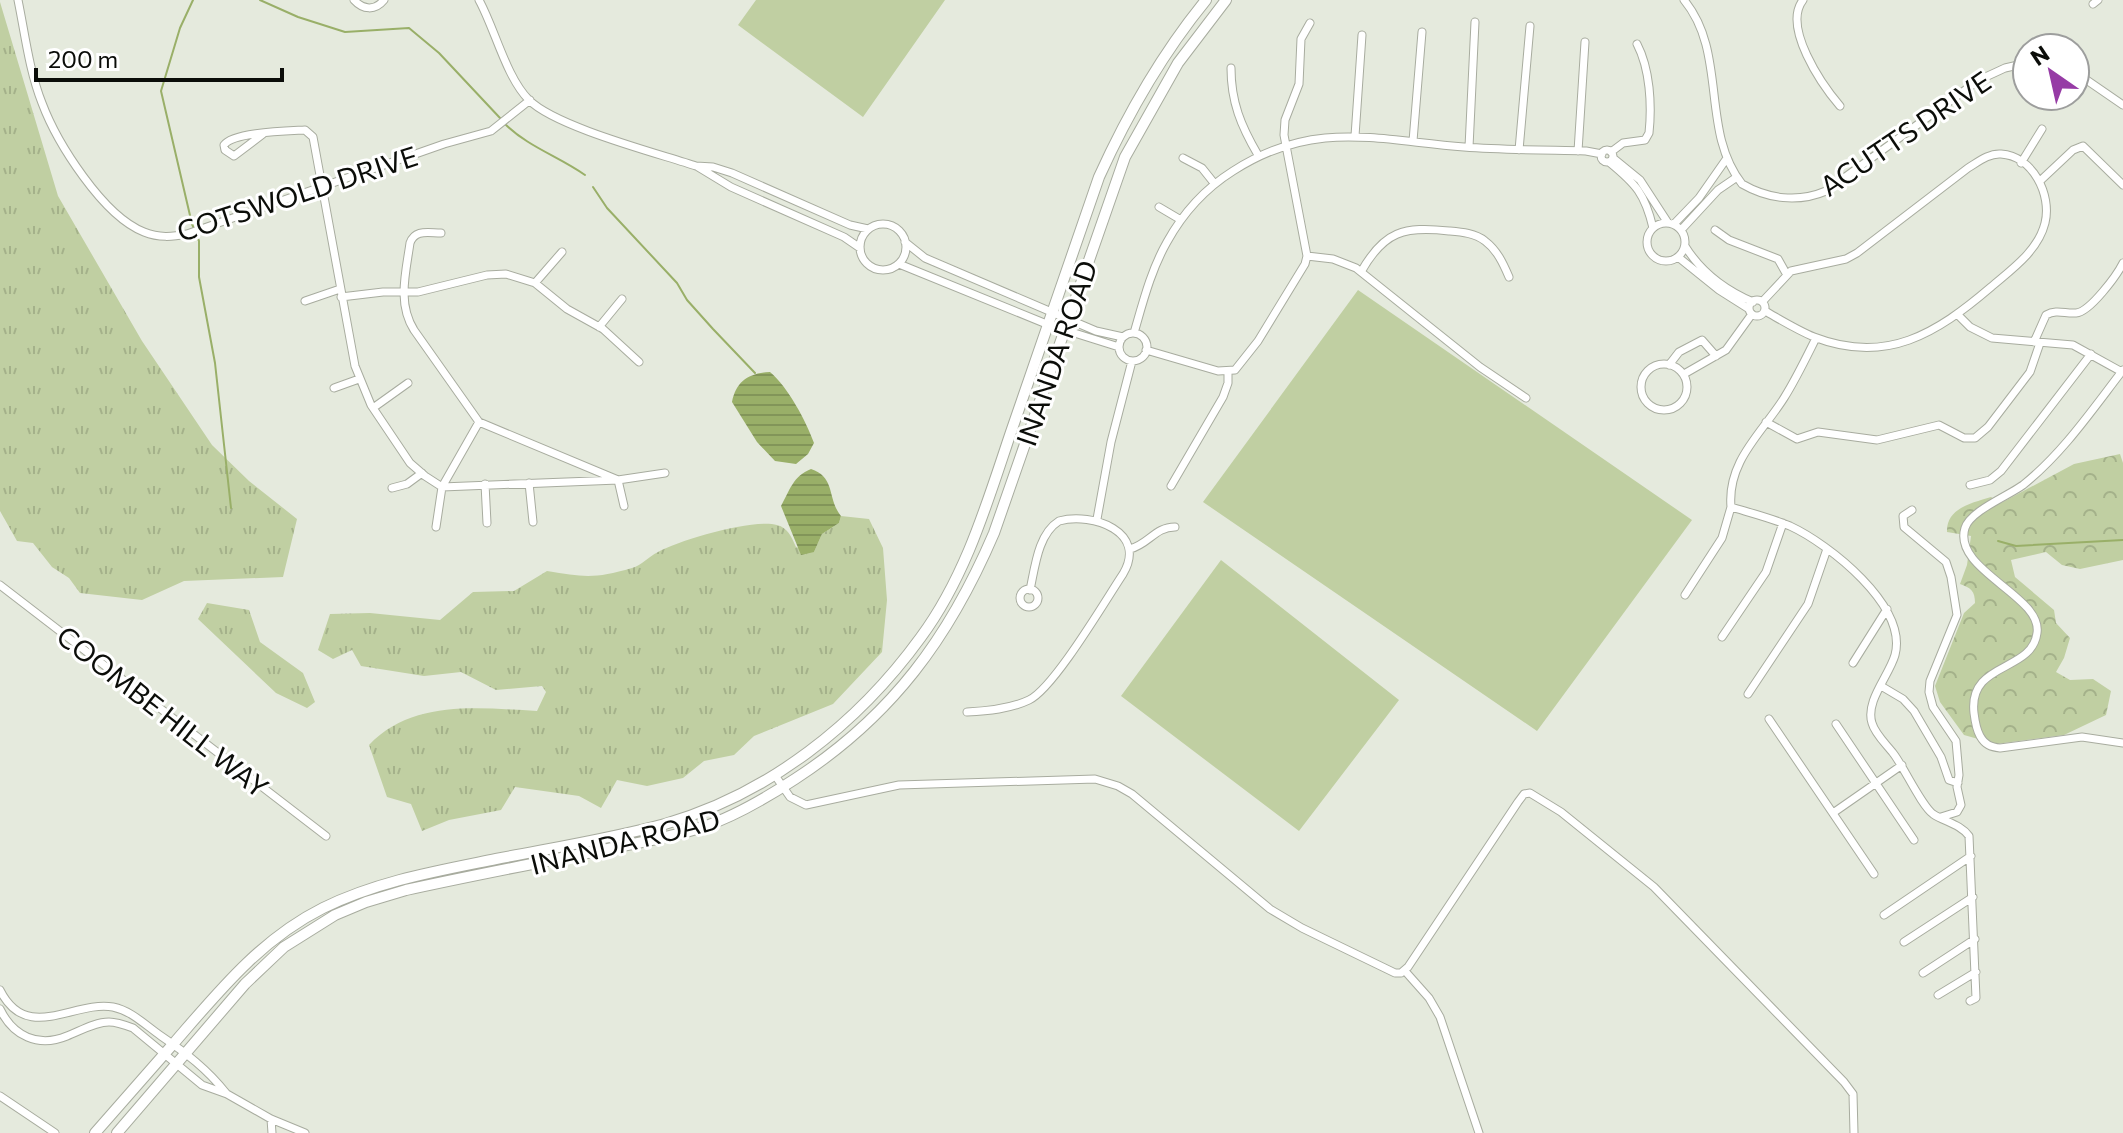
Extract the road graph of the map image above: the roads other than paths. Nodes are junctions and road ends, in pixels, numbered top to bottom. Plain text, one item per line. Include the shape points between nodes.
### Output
1 (18, 0) edge
2 (354, 0) edge
3 (384, 0) edge
4 (479, 0) edge
5 (1206, 0) edge
6 (1226, 0) edge
7 (1684, 0) edge
8 (1803, 0) edge
9 (1475, 22) dead end
10 (1310, 23) dead end
11 (1530, 26) dead end
12 (1422, 32) dead end
13 (1362, 35) dead end
14 (1585, 42) dead end
15 (1637, 44) dead end
16 (2011, 67) edge
17 (1231, 68) dead end
18 (2091, 83) edge
19 (530, 100) junction
20 (2123, 105) edge
21 (1840, 106) dead end
22 (2042, 129) dead end
23 (263, 134) junction
24 (1355, 136) junction
25 (1413, 141) junction
26 (1286, 144) junction
27 (1469, 147) junction
28 (1519, 150) junction
29 (1578, 151) junction
30 (1258, 155) junction
31 (1609, 156) junction
32 (1183, 158) dead end
33 (1727, 158) junction
34 (2021, 163) junction
35 (696, 166) junction
36 (732, 173) junction
37 (1737, 177) junction
38 (2040, 181) junction
39 (1214, 183) junction
40 (727, 185) junction
41 (2123, 185) edge
42 (322, 186) junction
43 (783, 195) junction
44 (1159, 207) dead end
45 (778, 208) junction
46 (1181, 220) junction
47 (1674, 225) junction
48 (1653, 228) junction
49 (868, 229) junction
50 (1715, 230) dead end
51 (441, 233) dead end
52 (905, 242) junction
53 (1685, 246) junction
54 (860, 248) junction
55 (562, 252) dead end
56 (1307, 256) junction
57 (1678, 257) junction
58 (2123, 263) edge
59 (899, 264) junction
60 (1361, 272) junction
61 (1787, 275) junction
62 (1509, 277) dead end
63 (535, 283) junction
64 (403, 292) junction
65 (340, 293) junction
66 (622, 299) dead end
67 (305, 301) dead end
68 (1762, 302) junction
69 (1751, 308) junction
70 (1765, 311) junction
71 (1053, 312) junction
72 (1957, 314) junction
73 (1066, 324) junction
74 (1049, 325) junction
75 (599, 327) junction
76 (1134, 333) junction
77 (1123, 337) junction
78 (1816, 338) junction
79 (2037, 343) junction
80 (1119, 347) junction
81 (1146, 350) junction
82 (2091, 354) junction
83 (1716, 356) junction
84 (1132, 361) junction
85 (639, 362) dead end
86 (1669, 365) junction
87 (2122, 371) edge
88 (1228, 372) junction
89 (1684, 374) junction
90 (359, 379) junction
91 (408, 383) dead end
92 (334, 388) dead end
93 (1526, 398) dead end
94 (373, 408) junction
95 (479, 422) junction
96 (1766, 422) junction
97 (584, 465) junction
98 (422, 473) junction
99 (665, 473) dead end
100 (618, 480) junction
101 (581, 482) junction
102 (529, 483) junction
103 (485, 484) junction
104 (1970, 485) dead end
105 (1171, 486) dead end
106 (442, 487) junction
107 (392, 488) dead end
108 (624, 506) dead end
109 (1731, 507) junction
110 (1912, 510) dead end
111 (1097, 519) junction
112 (533, 522) dead end
113 (487, 523) dead end
114 (1783, 523) junction
115 (436, 527) dead end
116 (1175, 527) dead end
117 (1130, 549) junction
118 (1827, 549) junction
119 (0, 585) edge
120 (1030, 590) dead end
121 (1685, 595) dead end
122 (1887, 609) junction
123 (1722, 637) dead end
124 (1853, 663) dead end
125 (1881, 686) junction
126 (1748, 694) dead end
127 (967, 712) dead end
128 (1769, 719) dead end
129 (1836, 724) dead end
130 (2123, 743) edge
131 (1902, 765) junction
132 (774, 774) junction
133 (1877, 783) junction
134 (1958, 783) junction
135 (783, 787) junction
136 (1833, 813) junction
137 (1941, 817) junction
138 (326, 836) dead end
139 (1914, 840) dead end
140 (1971, 856) junction
141 (1874, 874) dead end
142 (1973, 897) junction
143 (1884, 915) dead end
144 (1975, 939) junction
145 (1904, 942) dead end
146 (1405, 971) junction
147 (1976, 972) junction
148 (1923, 973) dead end
149 (0, 990) edge
150 (1938, 995) dead end
151 (1970, 1001) dead end
152 (0, 1009) edge
153 (173, 1043) junction
154 (165, 1053) junction
155 (186, 1053) junction
156 (177, 1063) junction
157 (227, 1094) junction
158 (0, 1096) edge
159 (271, 1119) junction
160 (55, 1133) edge
161 (95, 1133) edge
162 (117, 1133) edge
163 (272, 1133) edge
164 (305, 1133) edge
165 (1479, 1133) edge
166 (1854, 1133) edge

1 - 42 street, COTSWOLD DRIVE via 34,77 52,126 78,168 130,225 173,237
2 - 3 street via 371,8
4 - 19 street
5 - 71 main road, INANDA ROAD via 1164,53 1125,121 1099,177
6 - 73 main road, INANDA ROAD via 1178,63 1136,134
7 - 33 street via 1704,35
8 - 21 street via 1796,21 1801,36 1819,80
9 - 27 street
10 - 26 street via 1301,39 1299,84 1285,120
11 - 28 street
12 - 25 street
13 - 24 street
14 - 29 street
15 - 31 street via 1648,85 1649,133 1645,140 1623,143
16 - 37 street, ACUTTS DRIVE via 1979,80 1819,194 1780,198 1750,189
17 - 30 street via 1241,126
18 - 20 street
19 - 35 street via 557,118
19 - 42 street, COTSWOLD DRIVE via 483,135
22 - 34 street
23 - 23 street via 234,156 225,150 232,137
23 - 42 street via 310,134
24 - 25 street
24 - 26 street
25 - 27 street
26 - 30 street
26 - 56 street
27 - 28 street
28 - 29 street
29 - 31 street
30 - 39 street
31 - 47 street via 1640,180
31 - 48 street via 1644,197
32 - 39 street via 1202,168
33 - 37 street
33 - 47 street
34 - 38 street
34 - 61 street via 2002,154 1983,159 1852,256
35 - 36 street
35 - 40 street
36 - 40 street
36 - 43 street
37 - 47 street
38 - 41 street via 2083,146
38 - 72 street via 2048,209 2037,242 2019,264
39 - 46 street
40 - 45 street
42 - 65 street
43 - 45 street
43 - 49 street
44 - 46 street
45 - 54 street
46 - 76 street via 1153,270
47 - 48 street
47 - 53 street
48 - 57 street via 1647,240 1650,252 1666,261
49 - 52 street via 890,225
49 - 54 street
50 - 61 street via 1778,259
51 - 64 street via 412,237
52 - 59 street
52 - 71 street via 925,258
53 - 57 street
53 - 69 street
54 - 59 street via 870,267 885,270
55 - 63 street
56 - 60 street via 1333,259
56 - 88 street via 1258,341 1240,366
57 - 69 street
58 - 79 street via 2082,312 2046,315
59 - 74 street
60 - 62 street via 1392,235 1424,229 1482,239 1498,254
60 - 93 street
61 - 68 street
63 - 64 street via 506,274 487,275
63 - 75 street
64 - 65 street
64 - 95 street via 408,321
65 - 67 street
65 - 90 street
66 - 75 street
68 - 69 street
68 - 70 street
69 - 70 street via 1758,316
69 - 83 street via 1729,348
70 - 78 street
71 - 73 street
71 - 74 main road, INANDA ROAD
72 - 78 street via 1896,345 1862,349
72 - 79 street via 1992,338
73 - 74 street
73 - 77 street
73 - 80 street
73 - 135 main road, INANDA ROAD via 994,533 954,616 924,661 874,717
74 - 132 main road, INANDA ROAD via 977,533 937,614 860,710
75 - 85 street
76 - 77 street
76 - 81 street via 1143,338
77 - 80 street
78 - 96 street
79 - 82 street via 2069,344
79 - 96 street via 2030,372 1975,438 1939,425 1877,440 1818,432 1797,439
80 - 84 street via 1122,357
81 - 84 street
81 - 88 street
82 - 87 street
82 - 104 street via 2001,471
83 - 86 street via 1702,340 1679,352
83 - 89 street
84 - 111 street
86 - 89 street
86 - 89 street via 1653,367 1643,377 1643,398 1653,408 1679,406 1687,394
87 - 130 street via 2047,463 1965,529 1967,546 1978,563 2028,607 2038,625 2028,651 1976,688 1977,730 1986,744 2082,737
88 - 105 street via 1223,397
90 - 92 street
90 - 94 street
91 - 94 street
94 - 98 street via 397,447
95 - 97 street
95 - 106 street
96 - 109 street via 1739,464
97 - 100 street
97 - 101 street
98 - 106 street
98 - 107 street
99 - 100 street
100 - 101 street
100 - 108 street
101 - 102 street
102 - 103 street
102 - 112 street
103 - 106 street
103 - 113 street
106 - 115 street
109 - 114 street
109 - 121 street via 1725,532
110 - 134 street via 1903,516 1904,527 1948,564 1957,607 1929,689 1933,707 1956,741
111 - 117 street via 1121,535
111 - 120 street via 1063,520 1052,526
114 - 118 street
114 - 123 street via 1766,572
116 - 117 street via 1156,531 1146,543
117 - 127 street via 1123,574 1037,695 1006,708
118 - 122 street
118 - 126 street via 1808,604
119 - 138 street, COOMBE HILL WAY
122 - 124 street
122 - 125 street via 1897,644
125 - 131 street via 1871,709 1872,723
125 - 134 street via 1906,702 1949,780
128 - 136 street
129 - 133 street
131 - 133 street
131 - 137 street via 1926,806
132 - 135 street
132 - 153 main road, INANDA ROAD via 668,823 419,874 349,896 258,951
133 - 136 street
133 - 139 street
134 - 137 street via 1960,808
135 - 146 street via 794,801 806,805 899,785 1106,781 1132,794 1270,909 1391,972
135 - 155 main road, INANDA ROAD via 735,814 680,834 406,890 348,910 302,934 270,960
136 - 141 street
137 - 140 street via 1967,833
140 - 142 street
140 - 143 street
142 - 144 street
142 - 145 street
144 - 147 street
144 - 148 street
146 - 165 street via 1440,1017
146 - 166 street via 1518,802 1530,793 1654,887 1844,1082 1853,1094
147 - 150 street
147 - 151 street via 1976,998
149 - 153 street via 27,1015 48,1018 110,1006
152 - 154 street via 17,1034 29,1038 62,1038 105,1022 120,1023
153 - 154 main road, INANDA ROAD
153 - 155 street
154 - 156 street
154 - 161 main road, INANDA ROAD
155 - 156 main road, INANDA ROAD
155 - 157 street
156 - 157 street via 202,1085
156 - 162 main road, INANDA ROAD
157 - 159 street
158 - 160 street
159 - 163 street
159 - 164 street

